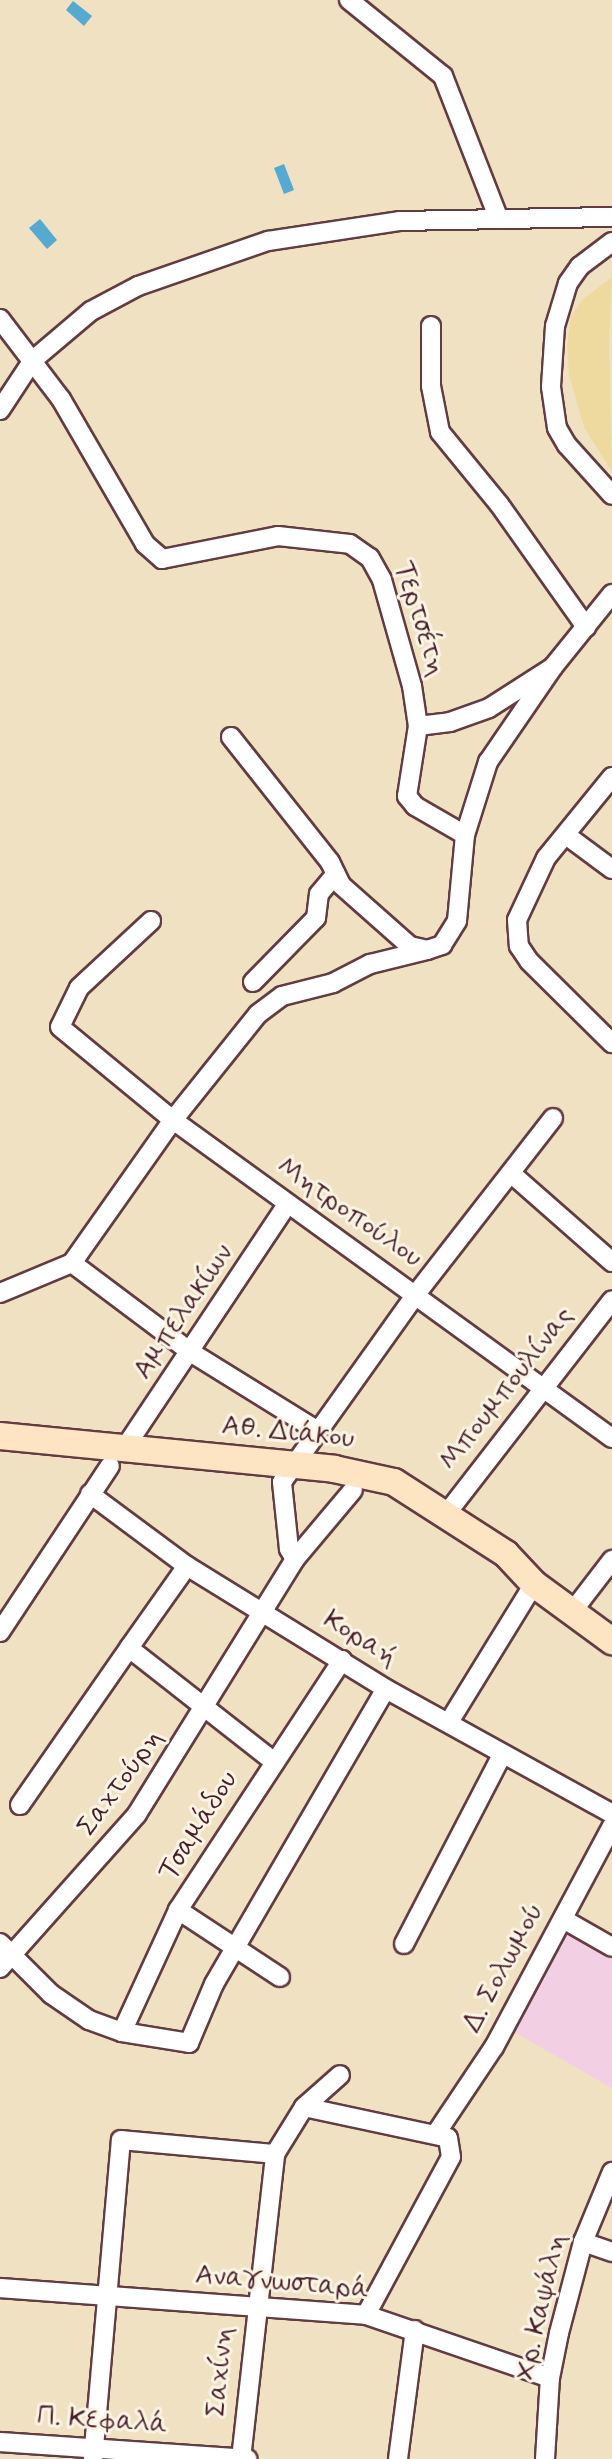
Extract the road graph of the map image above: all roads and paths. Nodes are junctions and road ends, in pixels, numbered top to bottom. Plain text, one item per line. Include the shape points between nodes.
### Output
1 (349, 0) edge
2 (498, 217) junction
3 (612, 217) edge
4 (612, 242) edge
5 (0, 319) edge
6 (431, 326) dead end
7 (33, 360) junction
8 (0, 410) edge
9 (612, 495) edge
10 (612, 594) edge
11 (586, 627) junction
12 (553, 667) junction
13 (418, 726) junction
14 (231, 737) dead end
15 (612, 777) edge
16 (465, 835) junction
17 (566, 835) junction
18 (612, 869) edge
19 (336, 874) junction
20 (151, 921) dead end
21 (427, 950) junction
22 (253, 982) dead end
23 (609, 1033) edge
24 (553, 1118) dead end
25 (173, 1120) junction
26 (513, 1175) junction
27 (287, 1205) junction
28 (612, 1262) edge
29 (72, 1263) junction
30 (0, 1293) edge
31 (416, 1294) junction
32 (612, 1300) edge
33 (192, 1353) junction
34 (542, 1391) junction
35 (318, 1431) junction
36 (0, 1436) edge
37 (612, 1438) edge
38 (0, 1454) edge
39 (117, 1457) junction
40 (288, 1473) junction
41 (353, 1490) junction
42 (90, 1494) junction
43 (447, 1513) junction
44 (295, 1559) junction
45 (612, 1560) edge
46 (187, 1566) junction
47 (534, 1584) junction
48 (572, 1612) junction
49 (264, 1613) junction
50 (0, 1632) edge
51 (612, 1641) edge
52 (129, 1648) junction
53 (342, 1660) junction
54 (386, 1689) junction
55 (206, 1710) junction
56 (449, 1722) junction
57 (502, 1755) junction
58 (273, 1761) junction
59 (20, 1805) dead end
60 (612, 1814) edge
61 (612, 1826) edge
62 (178, 1910) junction
63 (563, 1919) junction
64 (404, 1944) dead end
65 (612, 1947) edge
66 (237, 1948) junction
67 (4, 1955) edge
68 (280, 1977) dead end
69 (122, 2032) junction
70 (340, 2075) dead end
71 (304, 2107) junction
72 (443, 2135) junction
73 (275, 2154) junction
74 (612, 2172) edge
75 (583, 2242) junction
76 (612, 2252) edge
77 (0, 2288) edge
78 (105, 2296) junction
79 (255, 2309) junction
80 (366, 2315) junction
81 (415, 2330) junction
82 (550, 2378) junction
83 (0, 2442) edge
84 (93, 2454) edge
85 (241, 2459) edge
86 (247, 2459) edge
87 (398, 2459) edge
88 (545, 2459) edge

1 - 2 street via 443,76
2 - 3 street
2 - 7 street via 340,227 268,241 138,286 91,311
4 - 9 street via 580,266 568,283 555,326 551,387 557,428
5 - 7 street, Τερτσέτη
6 - 11 street via 431,386 440,432 499,504
7 - 8 street
7 - 13 street, Τερτσέτη via 145,544 162,559 278,536 350,544 370,558 395,625
10 - 11 street
11 - 12 street
12 - 13 street via 489,708
12 - 16 street via 488,762
13 - 16 street, Τερτσέτη via 407,796
14 - 19 street
15 - 17 street
16 - 21 street via 457,921 442,945
17 - 18 street
17 - 23 street via 530,887 517,920 519,946 544,980
19 - 21 street via 341,885 410,946
19 - 22 street via 319,894 316,918
20 - 25 street, Μητροπούλου via 79,988 60,1027
21 - 25 street via 282,996 258,1014
24 - 26 street
25 - 27 street, Μητροπούλου
25 - 29 street
26 - 28 street
26 - 31 street
27 - 31 street, Μητροπούλου
27 - 33 street, Αμπελακίων
29 - 30 street
29 - 33 street
31 - 34 street, Μητροπούλου
31 - 35 street
32 - 34 street, Μπουμπουλίνας
33 - 35 street
33 - 39 street, Αμπελακίων
34 - 37 street, Μητροπούλου
34 - 43 street, Μπουμπουλίνας
35 - 40 street
36 - 39 street, Αθ. Διάκου
38 - 39 street, Αθ. Διάκου
39 - 40 street, Αθ. Διάκου
39 - 42 street, Αμπελακίων
40 - 41 street, Αθ. Διάκου
40 - 43 street, Αθ. Διάκου via 394,1482
40 - 44 street via 289,1549
41 - 44 street, Σαχτούρη
41 - 47 street, Αθ. Διάκου via 408,1507 495,1568
42 - 46 street, Κοραή
42 - 50 street, Αμπελακίων
43 - 47 street, Αθ. Διάκου via 506,1554
44 - 49 street, Σαχτούρη
45 - 48 street
46 - 49 street, Κοραή
46 - 52 street
47 - 48 street, Αθ. Διάκου
47 - 56 street
48 - 51 street, Αθ. Διάκου
49 - 53 street, Κοραή
49 - 55 street, Σαχτούρη
52 - 55 street
52 - 59 street
53 - 54 street, Κοραή
53 - 58 street, Τσαμάδου
54 - 56 street, Κοραή
54 - 66 street
55 - 58 street
55 - 67 street, Σαχτούρη via 137,1814
56 - 57 street, Κοραή
57 - 60 street, Κοραή
57 - 64 street
58 - 62 street, Τσαμάδου
61 - 63 street, Δ. Σολωμού
62 - 66 street
62 - 69 street, Τσαμάδου
63 - 65 street
63 - 72 street, Δ. Σολωμού
66 - 68 street
66 - 69 street via 196,2018 189,2043
67 - 69 street via 70,2009
70 - 71 street, Σαχίνη
71 - 72 street
71 - 73 street, Σαχίνη
72 - 80 street, Δ. Σολωμού via 451,2157
73 - 78 street via 121,2140
73 - 79 street, Σαχίνη
74 - 75 street, Χρ. Καψάλη
75 - 76 street
75 - 82 street, Χρ. Καψάλη
77 - 78 street, Αναγνωσταρά
78 - 79 street, Αναγνωσταρά
78 - 84 street
79 - 80 street, Αναγνωσταρά
79 - 85 street, Σαχίνη
80 - 81 street, Αναγνωσταρά
81 - 82 street, Αναγνωσταρά
81 - 87 street
82 - 88 street, Χρ. Καψάλη
83 - 84 street, Π. Κεφαλά
84 - 85 street, Π. Κεφαλά
85 - 86 street, Π. Κεφαλά

